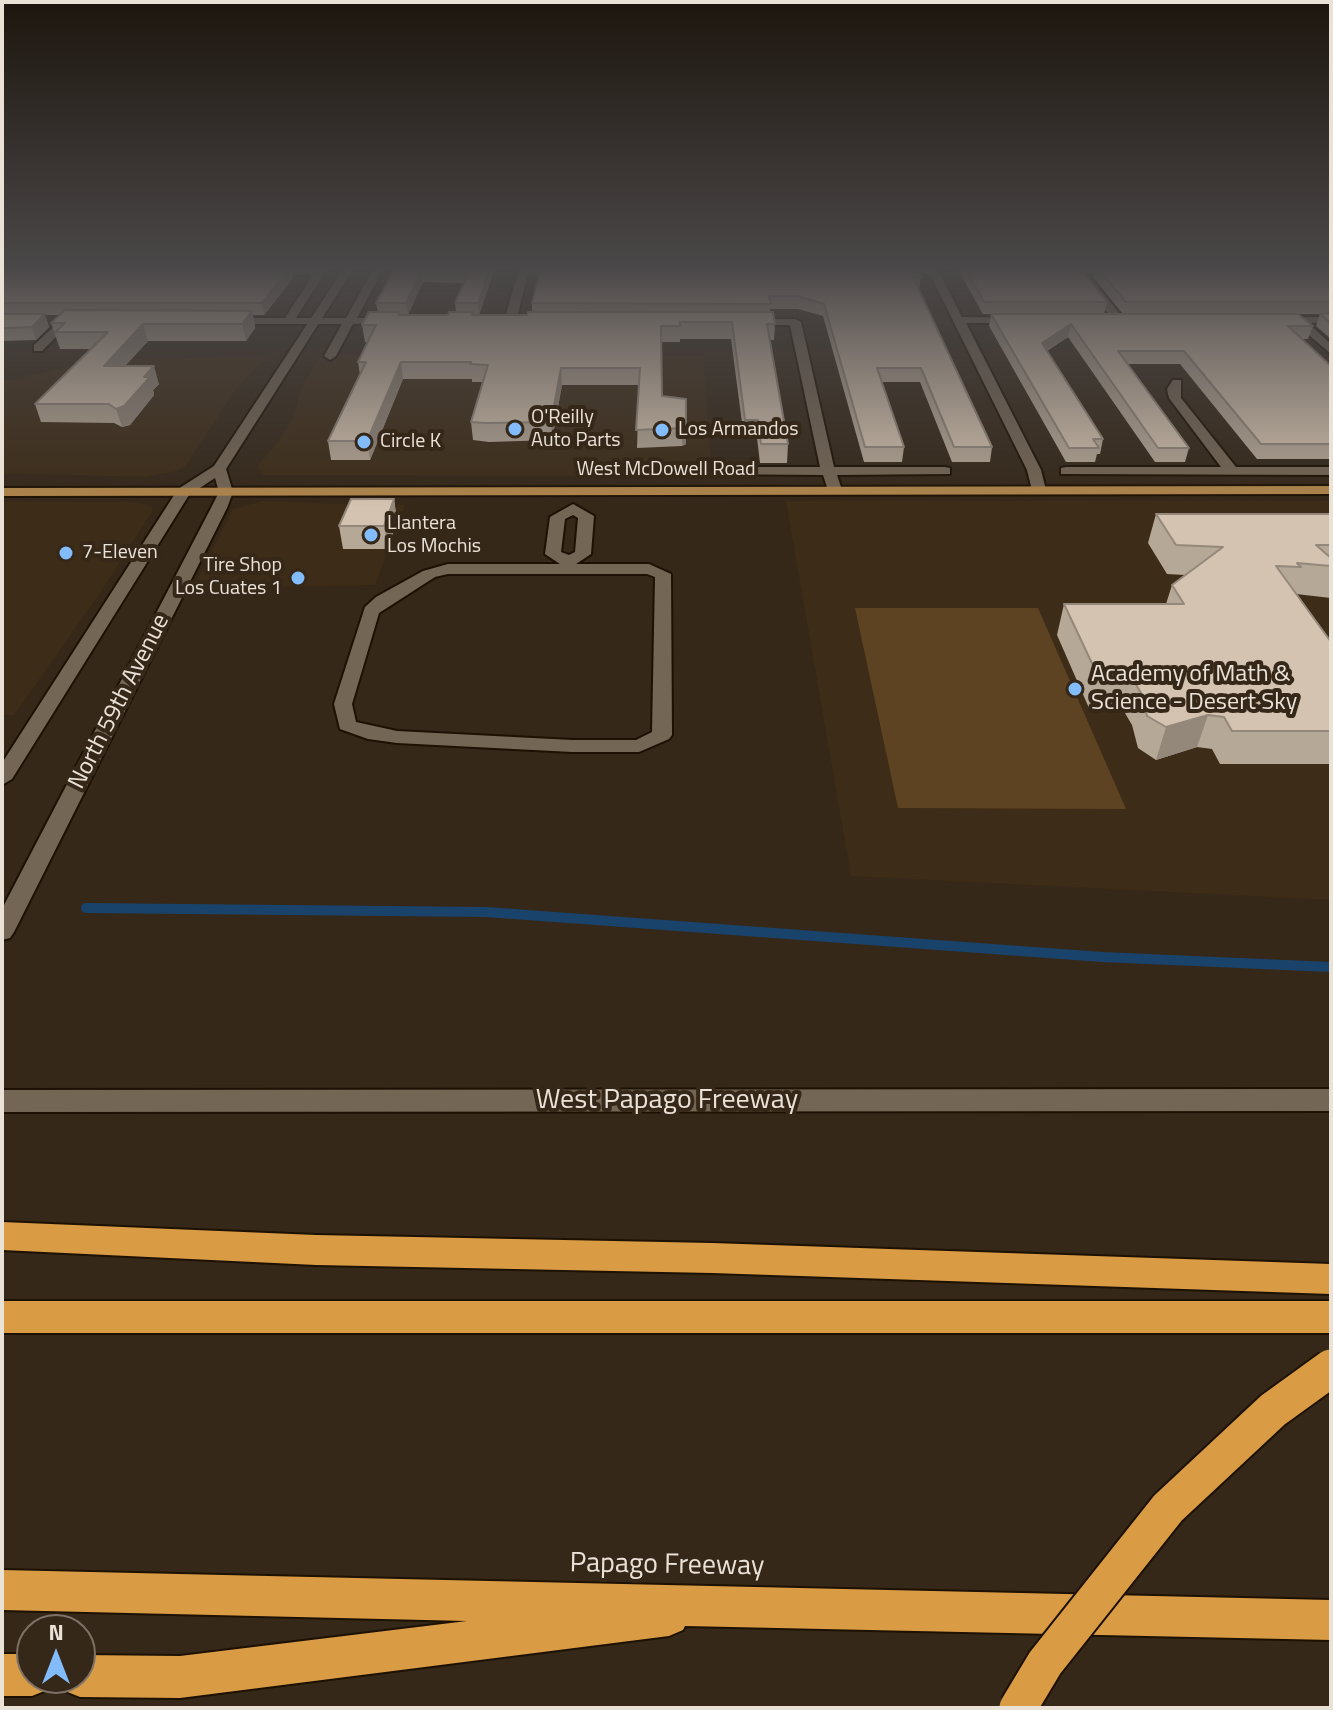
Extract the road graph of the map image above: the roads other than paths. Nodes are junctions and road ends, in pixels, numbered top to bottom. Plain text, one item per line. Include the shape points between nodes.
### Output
1 (299, 348) edge
2 (335, 348) edge
3 (801, 348) edge
4 (972, 348) edge
5 (330, 356) dead end
6 (1177, 383) dead end
7 (219, 469) junction
8 (705, 471) dead end
9 (829, 471) junction
10 (945, 471) dead end
11 (1066, 471) dead end
12 (1232, 471) junction
13 (1331, 471) edge
14 (573, 490) junction
15 (835, 490) junction
16 (1039, 490) junction
17 (1331, 490) edge
18 (2, 492) edge
19 (183, 492) junction
20 (226, 492) junction
21 (573, 509) junction
22 (568, 565) junction
23 (2, 779) edge
24 (2, 932) edge
25 (1331, 1100) edge
26 (2, 1101) edge
27 (2, 1236) edge
28 (1331, 1279) edge
29 (2, 1317) edge
30 (1331, 1317) edge
31 (1331, 1368) edge
32 (2, 1590) edge
33 (755, 1606) junction
34 (1331, 1620) edge
35 (96, 1676) edge
36 (1018, 1708) edge

1 - 7 street
2 - 5 street
3 - 9 street
4 - 16 street
6 - 12 street via 1175,398
7 - 19 street
7 - 20 street
8 - 9 street, West McDowell Road
9 - 10 street, West McDowell Road
9 - 15 street
11 - 12 street
12 - 13 street
14 - 15 main road, West McDowell Road
14 - 20 main road, West McDowell Road
14 - 21 street
15 - 16 main road, West McDowell Road
16 - 17 main road, West McDowell Road
18 - 19 main road, West McDowell Road
19 - 20 main road, West McDowell Road
19 - 23 street
20 - 24 street, North 59th Avenue
21 - 22 street via 586,516 583,554
21 - 22 street via 558,517 553,554
22 - 22 street via 663,574 662,735 639,746 572,746 397,737 347,725 343,704 371,611 382,601 448,569
25 - 26 street, West Papago Freeway
27 - 28 highway
29 - 30 highway
31 - 36 highway, bridge via 1273,1410 1168,1508 1045,1663
32 - 33 highway, Papago Freeway
33 - 34 highway, Papago Freeway
33 - 35 highway via 180,1677

